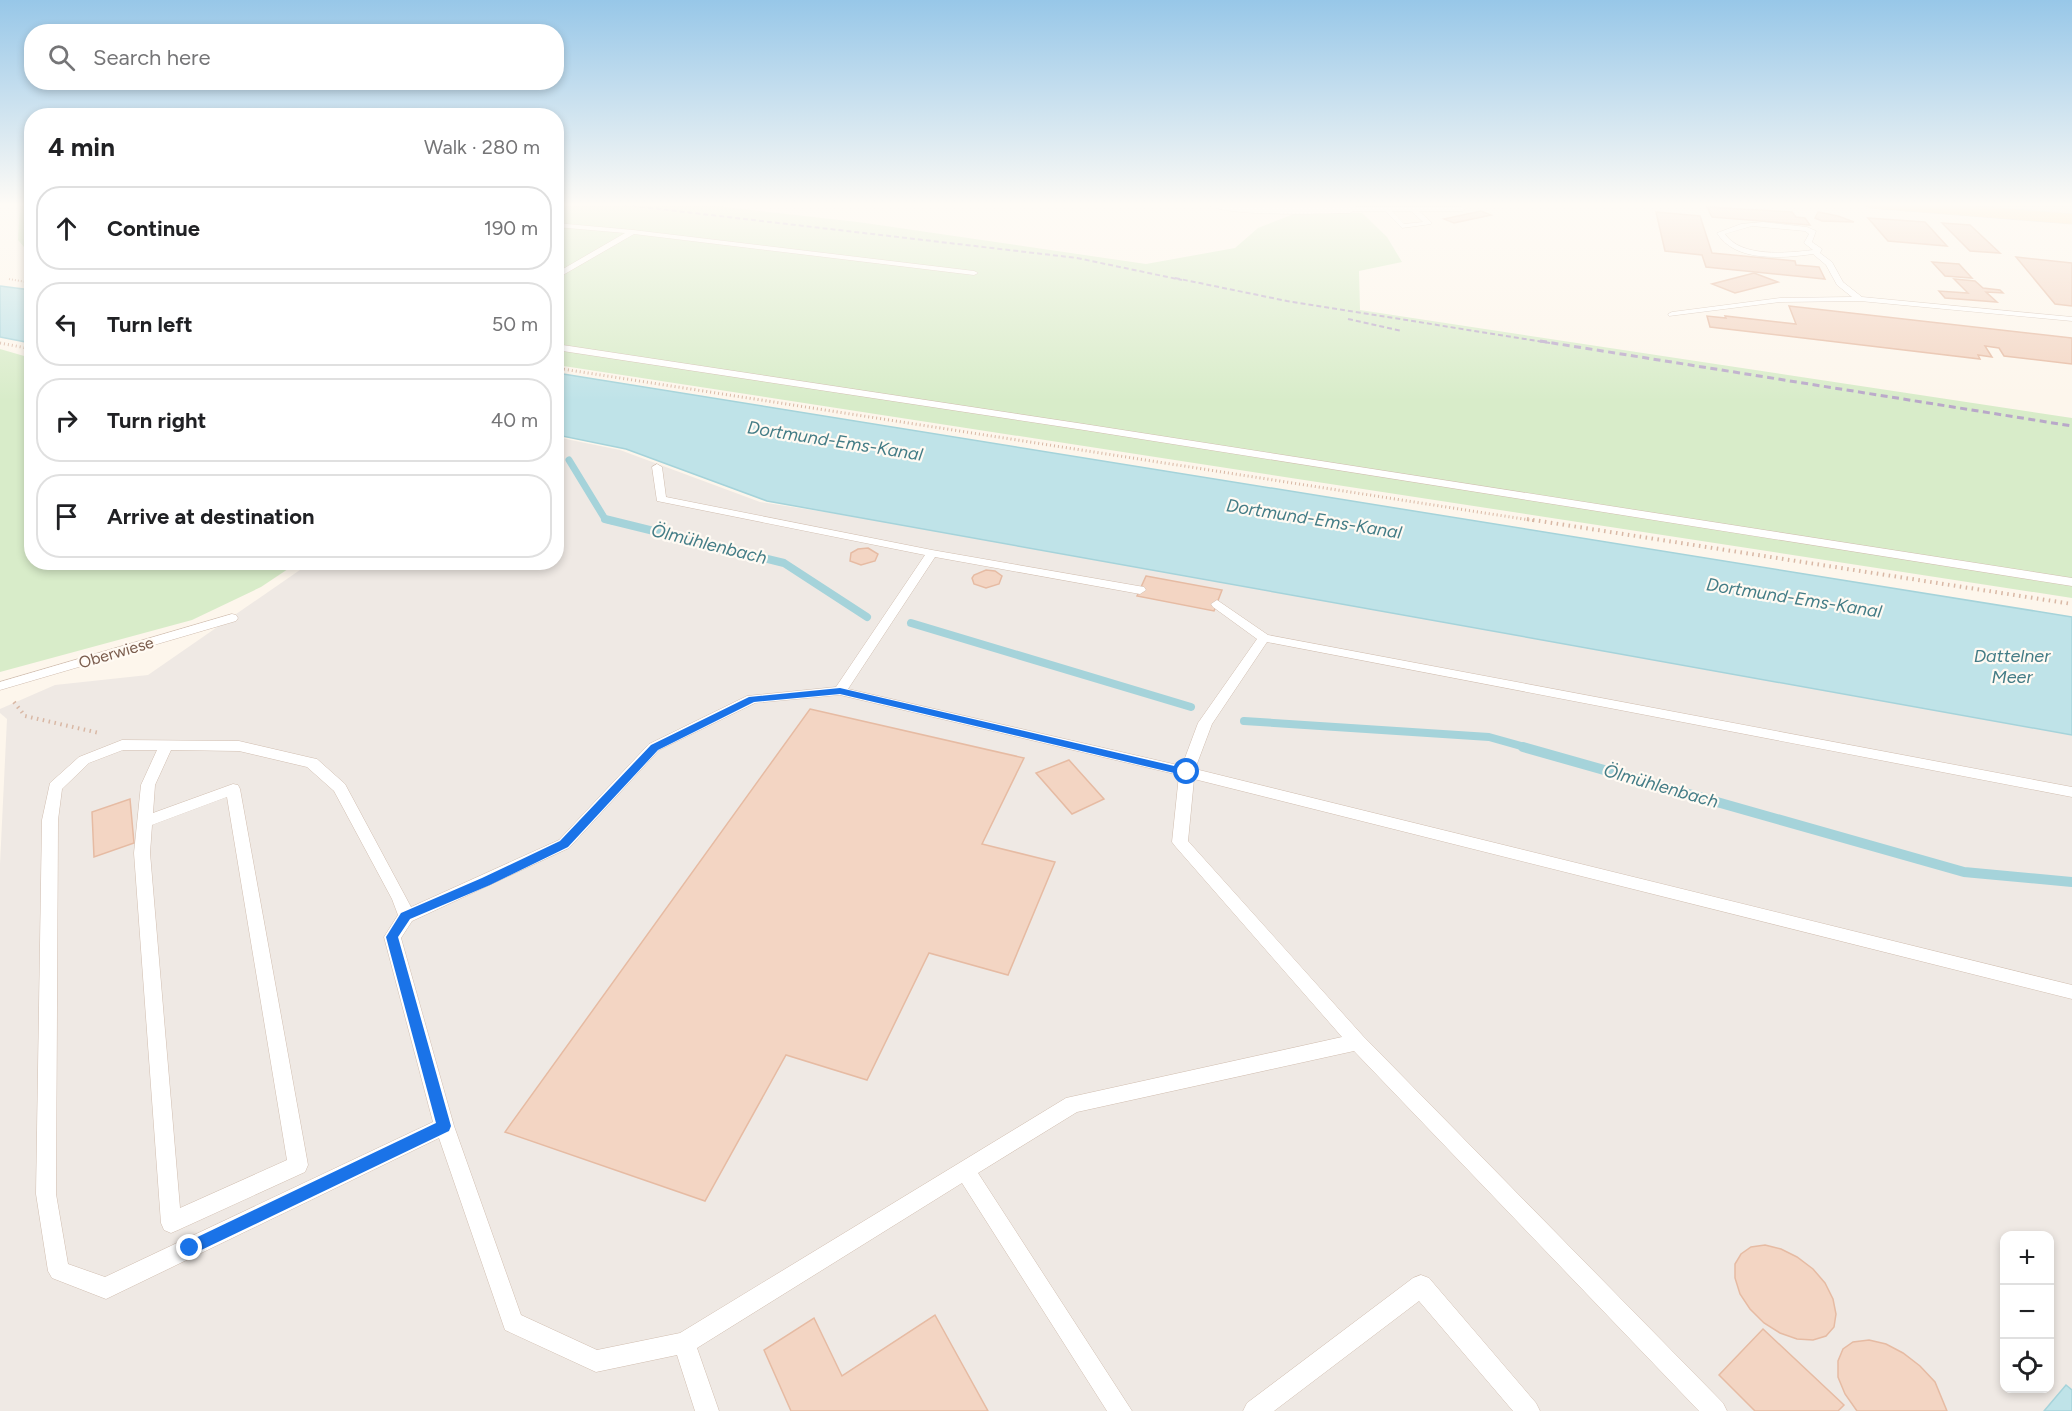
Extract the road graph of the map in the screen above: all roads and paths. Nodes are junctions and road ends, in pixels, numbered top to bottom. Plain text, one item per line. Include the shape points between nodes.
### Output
1 (939, 269) edge
2 (1831, 269) edge
3 (974, 273) dead end
4 (9, 279) dead end
5 (24, 282) edge
6 (1860, 299) junction
7 (1672, 314) dead end
8 (2072, 319) edge
9 (0, 343) edge
10 (24, 348) edge
11 (564, 348) edge
12 (564, 369) edge
13 (657, 467) dead end
14 (932, 553) junction
15 (2072, 582) edge
16 (1140, 590) dead end
17 (1217, 604) dead end
18 (2072, 604) edge
19 (232, 618) dead end
20 (1264, 638) junction
21 (5, 685) edge
22 (840, 691) junction
23 (123, 744) junction
24 (166, 745) junction
25 (1187, 772) junction
26 (2072, 792) edge
27 (145, 822) junction
28 (405, 916) junction
29 (2072, 992) edge
30 (1357, 1042) junction
31 (444, 1126) junction
32 (965, 1170) junction
33 (684, 1343) junction
34 (707, 1411) edge
35 (1120, 1411) edge
36 (1255, 1411) edge
37 (1528, 1411) edge
38 (1715, 1411) edge

1 - 3 lane
2 - 6 lane via 1840,283
4 - 5 path
6 - 7 lane via 1780,300
6 - 8 lane
9 - 10 path
11 - 15 lane
12 - 18 path
13 - 14 lane via 661,499
14 - 16 lane
14 - 22 lane
17 - 20 lane
19 - 21 lane, Oberwiese
20 - 25 lane via 1206,723
20 - 26 lane
21 - 23 path via 25,716 101,734
22 - 25 lane
22 - 28 lane via 752,699 654,747 564,844
23 - 24 lane
23 - 31 lane via 84,760 55,787 50,820 46,1194 59,1271 106,1288
24 - 27 lane via 148,785
24 - 28 lane via 239,746 312,763 340,788 400,899
25 - 29 lane
25 - 30 lane via 1180,842
27 - 27 lane via 142,853 171,1223 298,1165 233,789
28 - 31 lane via 392,937
30 - 32 lane via 1073,1104
30 - 38 lane
31 - 33 lane via 513,1322 596,1361
32 - 33 lane
32 - 35 lane
33 - 34 lane
36 - 37 lane via 1421,1287

